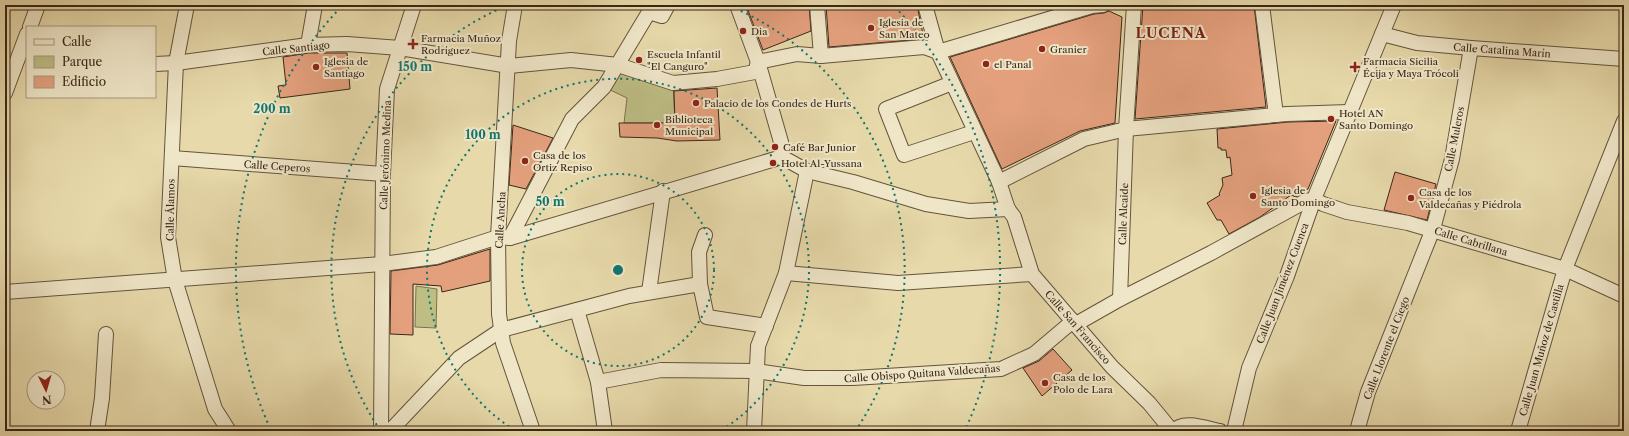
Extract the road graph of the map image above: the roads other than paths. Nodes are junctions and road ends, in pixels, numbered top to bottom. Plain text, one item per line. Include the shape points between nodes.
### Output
1 (38, 5) edge
2 (187, 5) edge
3 (315, 5) edge
4 (414, 5) edge
5 (515, 5) edge
6 (668, 5) edge
7 (737, 5) edge
8 (817, 5) edge
9 (925, 5) edge
10 (1103, 5) edge
11 (1134, 5) edge
12 (1262, 5) edge
13 (1394, 5) edge
14 (30, 26) edge
15 (1382, 34) junction
16 (26, 39) edge
17 (308, 45) junction
18 (400, 48) junction
19 (1471, 48) junction
20 (938, 52) junction
21 (821, 56) junction
22 (1624, 59) edge
23 (176, 62) junction
24 (758, 62) junction
25 (156, 64) edge
26 (618, 65) junction
27 (508, 66) junction
28 (20, 71) edge
29 (952, 83) junction
30 (5, 93) edge
31 (1349, 112) junction
32 (1276, 115) junction
33 (1624, 122) edge
34 (1126, 129) junction
35 (974, 132) junction
36 (782, 156) junction
37 (172, 158) junction
38 (807, 171) junction
39 (383, 174) junction
40 (999, 182) junction
41 (663, 191) junction
42 (1314, 198) junction
43 (1008, 209) junction
44 (1433, 229) junction
45 (704, 235) dead end
46 (504, 237) junction
47 (383, 264) junction
48 (1418, 266) joint
49 (1565, 269) junction
50 (786, 273) junction
51 (1032, 274) junction
52 (175, 280) junction
53 (700, 284) junction
54 (5, 292) edge
55 (649, 292) junction
56 (1624, 296) edge
57 (1120, 299) junction
58 (577, 310) junction
59 (1074, 323) junction
60 (766, 326) junction
61 (501, 330) junction
62 (106, 334) dead end
63 (756, 371) junction
64 (598, 382) junction
65 (215, 409) junction
66 (97, 431) edge
67 (221, 431) edge
68 (229, 431) edge
69 (381, 431) edge
70 (390, 431) edge
71 (533, 431) edge
72 (605, 431) edge
73 (754, 431) edge
74 (1173, 431) edge
75 (1220, 431) edge
76 (1234, 431) edge
77 (1357, 431) edge
78 (1518, 431) edge

1 - 14 street
2 - 23 street, Calle Álamos
3 - 17 street
4 - 18 street, Calle Jerónimo Medina
5 - 27 street, Calle Ancha
6 - 26 street via 662,16 649,12
7 - 24 street
8 - 21 street
9 - 20 street, Calle San Francisco
10 - 20 street via 1092,6
11 - 34 street, Calle Alcaide
12 - 32 street
13 - 15 street, Calle Juan Jiménez Cuenca
15 - 19 street, Calle Catalina Marín via 1417,43
15 - 31 street, Calle Juan Jiménez Cuenca
16 - 28 street
17 - 18 street, Calle Santiago via 347,44
17 - 23 street, Calle Santiago
18 - 27 street, Calle Santiago
18 - 39 street, Calle Jerónimo Medina via 387,88
19 - 22 street, Calle Catalina Marín
19 - 44 street, Calle Muleros via 1452,159
20 - 21 street via 924,47
20 - 29 street, Calle San Francisco
21 - 24 street via 797,54
23 - 25 street, Calle Santiago
23 - 37 street, Calle Álamos
24 - 26 street, Calle Santiago via 755,72 673,83
24 - 36 street via 781,142
26 - 27 street, Calle Santiago via 571,60
26 - 46 street via 604,87 572,119
27 - 46 street, Calle Ancha
28 - 30 street
29 - 35 street, Calle San Francisco
29 - 35 street via 886,109 904,155
31 - 32 street
31 - 42 street, Calle Juan Jiménez Cuenca
32 - 34 street
33 - 49 street, Calle Juan Muñoz de Castilla
34 - 40 street via 1084,139
34 - 57 street, Calle Alcaide
35 - 40 street, Calle San Francisco
36 - 38 street
36 - 41 street
37 - 39 street, Calle Ceperos
37 - 52 street, Calle Álamos via 168,238
38 - 43 street via 853,182 907,200 959,210
38 - 50 street
39 - 47 street, Calle Jerónimo Medina
40 - 43 street, Calle San Francisco
41 - 46 street
41 - 55 street
42 - 44 street, Calle Cabrillana via 1323,204 1347,212
42 - 57 street, Calle Obispo Quitana Valdecañas
42 - 76 street, Calle Juan Jiménez Cuenca via 1287,276 1249,368
43 - 51 street, Calle San Francisco via 1014,217
44 - 48 street, Calle Muleros
44 - 49 street, Calle Cabrillana
45 - 53 street via 699,252
46 - 47 street via 436,257
46 - 61 street, Calle Ancha via 499,314
47 - 52 street
47 - 69 street, Calle Jerónimo Medina
48 - 77 street, Calle Llorente el Ciego via 1368,392
49 - 56 street, Calle Cabrillana
49 - 78 street, Calle Juan Muñoz de Castilla
50 - 51 street via 898,282
50 - 60 street
51 - 59 street, Calle San Francisco
52 - 54 street
52 - 65 street, Calle Álamos
53 - 55 street
53 - 60 street via 707,317
55 - 58 street
57 - 59 street, Calle Obispo Quitana Valdecañas
58 - 61 street
58 - 64 street
59 - 63 street, Calle Obispo Quitana Valdecañas via 1034,354 1001,369 853,378 804,378
59 - 74 street, Calle San Francisco
60 - 63 street via 758,346
61 - 70 street via 459,358
61 - 71 street, Calle Ancha via 503,343
62 - 66 street
63 - 64 street, Calle Obispo Quitana Valdecañas via 661,370
63 - 73 street
64 - 72 street
65 - 67 street, Calle Álamos
65 - 68 street, Calle Álamos
74 - 75 street via 1179,426 1188,425

